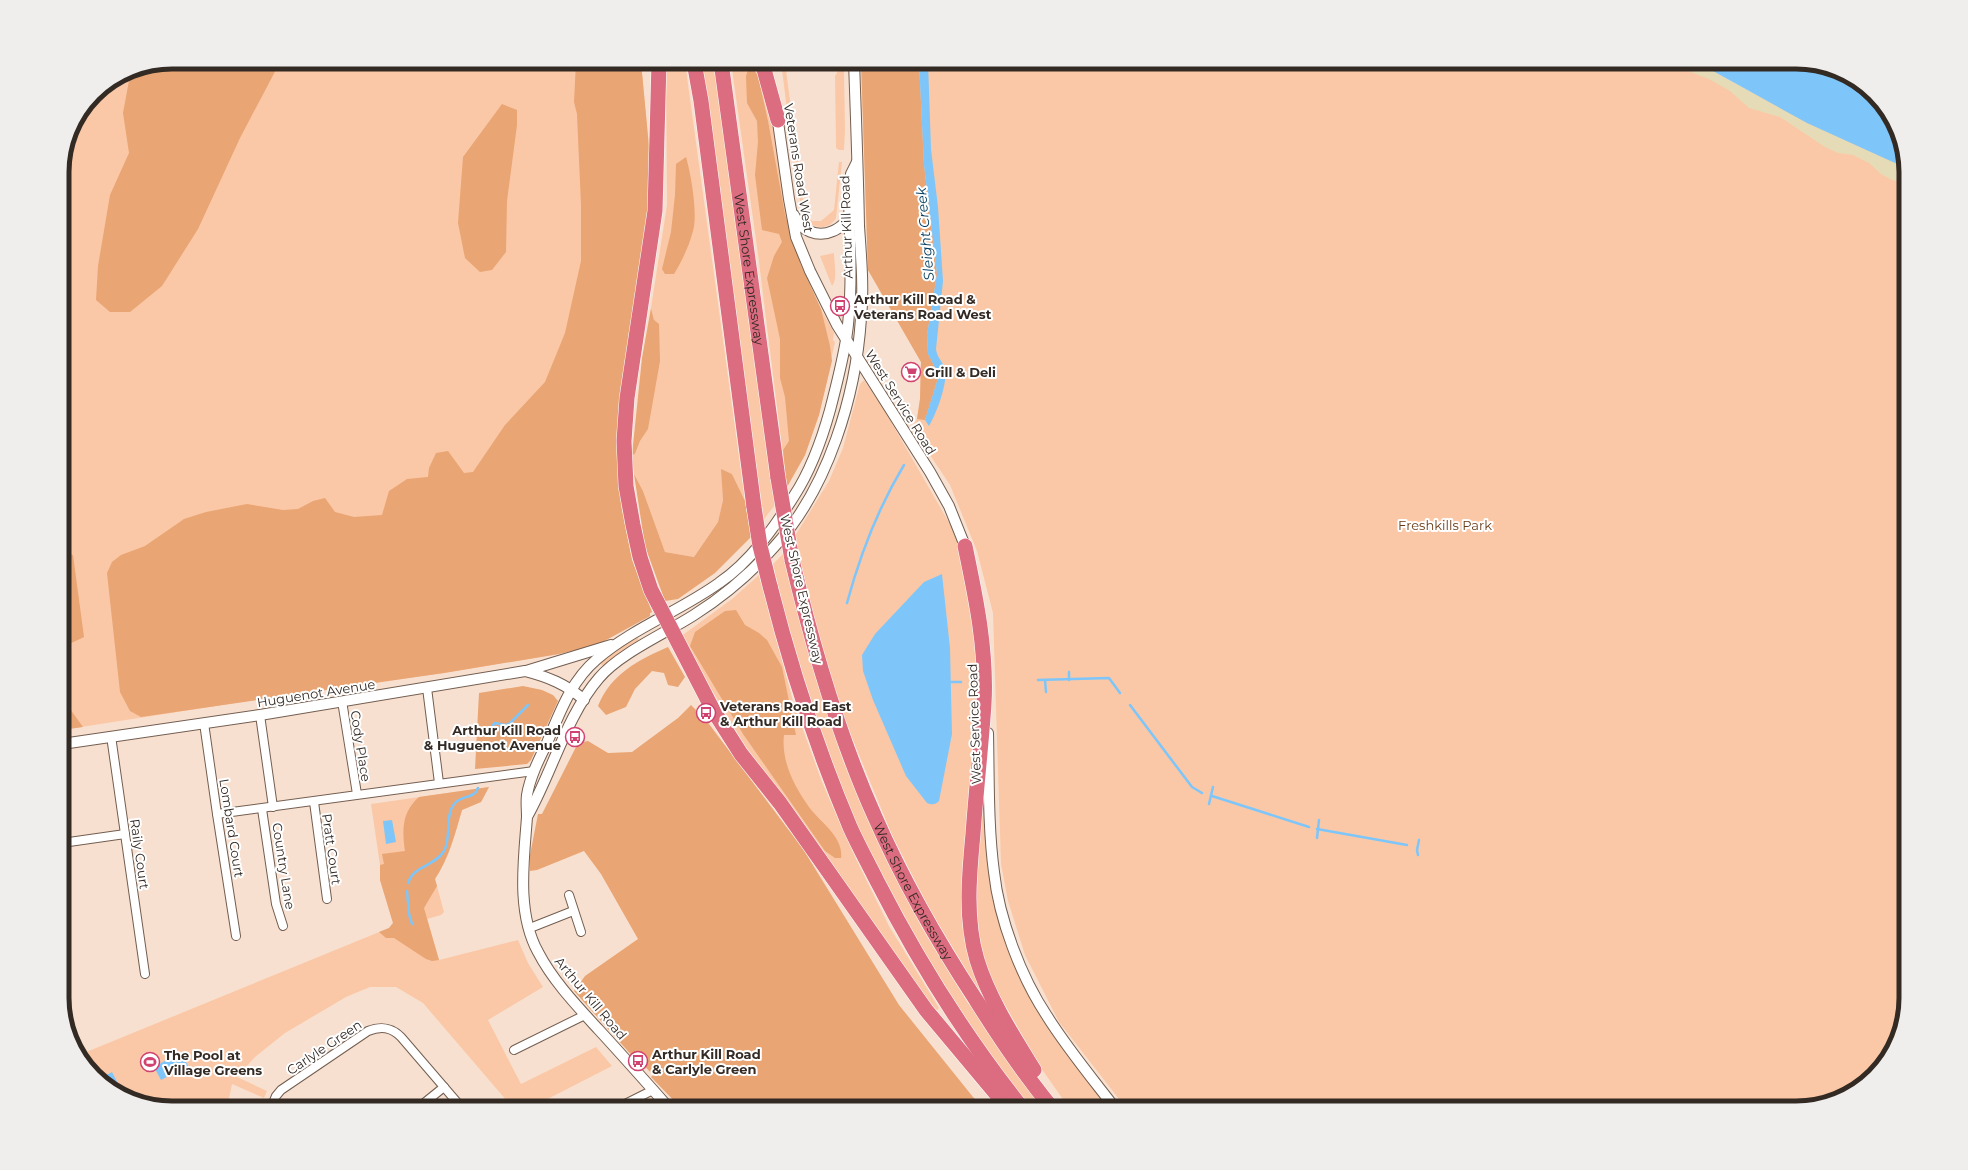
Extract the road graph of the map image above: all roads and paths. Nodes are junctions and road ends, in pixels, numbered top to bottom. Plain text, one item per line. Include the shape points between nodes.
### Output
1 (659, 69) edge
2 (695, 69) edge
3 (722, 69) edge
4 (764, 69) edge
5 (769, 69) edge
6 (854, 69) edge
7 (778, 120) junction
8 (857, 162) junction
9 (789, 199) junction
10 (849, 220) junction
11 (846, 340) junction
12 (856, 356) junction
13 (965, 546) junction
14 (668, 623) junction
15 (620, 642) junction
16 (524, 672) junction
17 (427, 688) junction
18 (571, 688) junction
19 (584, 700) junction
20 (342, 701) junction
21 (260, 715) junction
22 (204, 723) junction
23 (111, 736) junction
24 (69, 743) edge
25 (534, 771) junction
26 (439, 784) junction
27 (357, 794) junction
28 (314, 802) junction
29 (273, 807) junction
30 (262, 808) junction
31 (217, 814) junction
32 (527, 818) junction
33 (125, 834) junction
34 (69, 842) edge
35 (569, 895) dead end
36 (327, 899) dead end
37 (573, 911) junction
38 (283, 926) dead end
39 (530, 928) junction
40 (581, 932) dead end
41 (236, 936) dead end
42 (145, 974) dead end
43 (585, 1015) junction
44 (514, 1050) dead end
45 (444, 1087) junction
46 (653, 1090) junction
47 (274, 1101) edge
48 (427, 1101) edge
49 (456, 1101) edge
50 (631, 1101) edge
51 (663, 1101) edge
52 (1002, 1101) edge
53 (1017, 1101) edge
54 (1046, 1101) edge
55 (1055, 1101) edge
56 (1111, 1101) edge

1 - 14 highway via 655,211 627,398 624,441 626,486 639,550 651,590
2 - 53 highway, West Shore Expressway, bridge via 760,546 797,684 821,755 851,829 889,904 929,975
3 - 54 highway, West Shore Expressway, bridge via 778,478 792,560 822,674 844,741 875,817 911,891 950,961
4 - 7 highway
5 - 7 street, Veterans Road West
6 - 8 street, Arthur Kill Road
7 - 9 street, Veterans Road West
8 - 10 street, Arthur Kill Road via 849,186
8 - 12 street, Arthur Kill Road via 862,317
9 - 10 street via 796,221 807,231 820,235 834,231
9 - 11 street, Veterans Road West via 796,237 827,308
10 - 11 street, Arthur Kill Road via 850,297
11 - 12 street, West Service Road
11 - 14 street, Arthur Kill Road via 825,428 796,494 750,555 733,572
12 - 13 street, West Service Road via 930,472 949,506
12 - 14 street, Arthur Kill Road via 844,416 832,451 798,517 776,546 713,602
13 - 55 highway via 979,617 984,703 970,863 971,930 977,960 991,994
13 - 56 street, West Service Road via 980,606 985,645 993,866 1005,922 1023,972 1046,1015
14 - 15 street
14 - 19 street via 599,677
14 - 52 highway via 713,710 741,754 780,803 926,1010
15 - 16 street
15 - 18 street via 597,658
16 - 17 street, Huguenot Avenue
16 - 18 street, Huguenot Avenue via 544,676
17 - 20 street, Huguenot Avenue
17 - 26 street
18 - 19 street, Huguenot Avenue
18 - 25 street
19 - 32 street
20 - 21 street, Huguenot Avenue
20 - 27 street, Cody Place
21 - 22 street, Huguenot Avenue
21 - 29 street
22 - 23 street, Huguenot Avenue
22 - 31 street, Lombard Court
23 - 24 street, Huguenot Avenue
23 - 33 street, Raily Court
25 - 26 street, Cody Place
25 - 32 street via 527,795
26 - 27 street, Cody Place
27 - 28 street, Cody Place
28 - 29 street, Cody Place
28 - 36 street, Pratt Court
29 - 30 street, Cody Place
30 - 31 street, Cody Place
30 - 38 street, Country Lane via 276,904
31 - 41 street, Lombard Court
32 - 39 street, Arthur Kill Road via 522,862
33 - 34 street
33 - 42 street, Raily Court
35 - 37 street
37 - 39 street
37 - 40 street
39 - 43 street, Arthur Kill Road via 541,957
43 - 44 street
43 - 46 street, Arthur Kill Road
45 - 47 street, Carlyle Green via 402,1037 395,1031 382,1027 368,1031 281,1090
45 - 48 street
45 - 49 street, Carlyle Green
46 - 50 street
46 - 51 street, Arthur Kill Road

